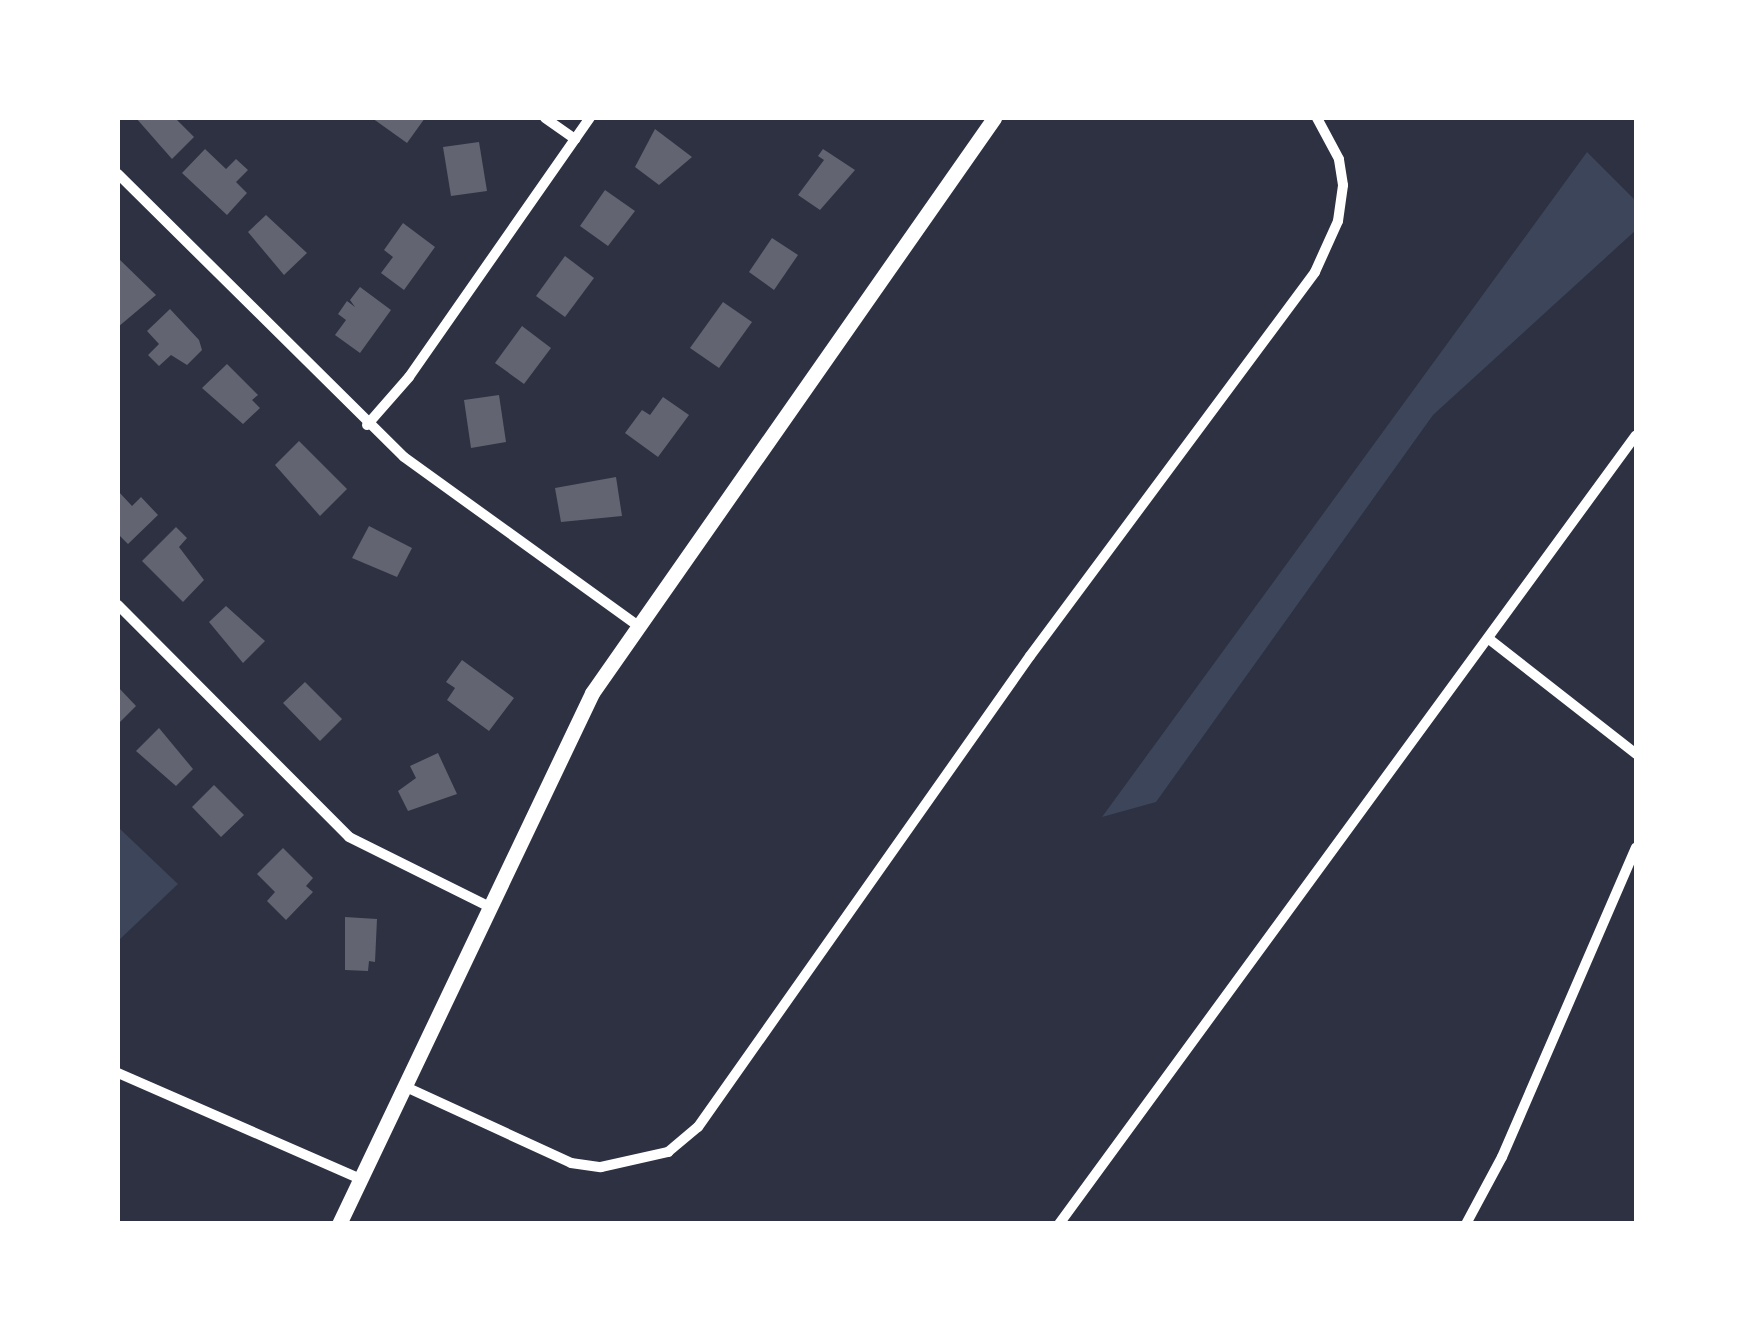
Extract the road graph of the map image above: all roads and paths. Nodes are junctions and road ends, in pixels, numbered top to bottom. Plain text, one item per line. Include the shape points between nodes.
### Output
1 (545, 118) edge
2 (590, 118) edge
3 (994, 118) edge
4 (1317, 118) edge
5 (575, 139) junction
6 (118, 174) edge
7 (367, 425) junction
8 (1636, 435) edge
9 (118, 605) edge
10 (637, 625) junction
11 (1489, 639) junction
12 (1636, 754) edge
13 (1636, 848) edge
14 (488, 906) junction
15 (118, 1073) edge
16 (406, 1086) junction
17 (361, 1179) junction
18 (1475, 1212) junction
19 (339, 1224) edge
20 (1059, 1224) edge
21 (1466, 1224) edge
22 (1484, 1224) edge

1 - 5 street
2 - 5 street
3 - 10 street
4 - 16 street via 1339,159 1343,185 1338,221 1315,272 1030,656 698,1127 668,1152 601,1167 571,1162
5 - 7 street via 409,377
6 - 7 street
7 - 10 street
8 - 11 street
9 - 14 street via 349,837
10 - 14 street via 585,707
11 - 12 street
11 - 20 street
13 - 18 street
14 - 16 street
15 - 17 street
16 - 17 street
17 - 19 street
18 - 21 street
18 - 22 street

